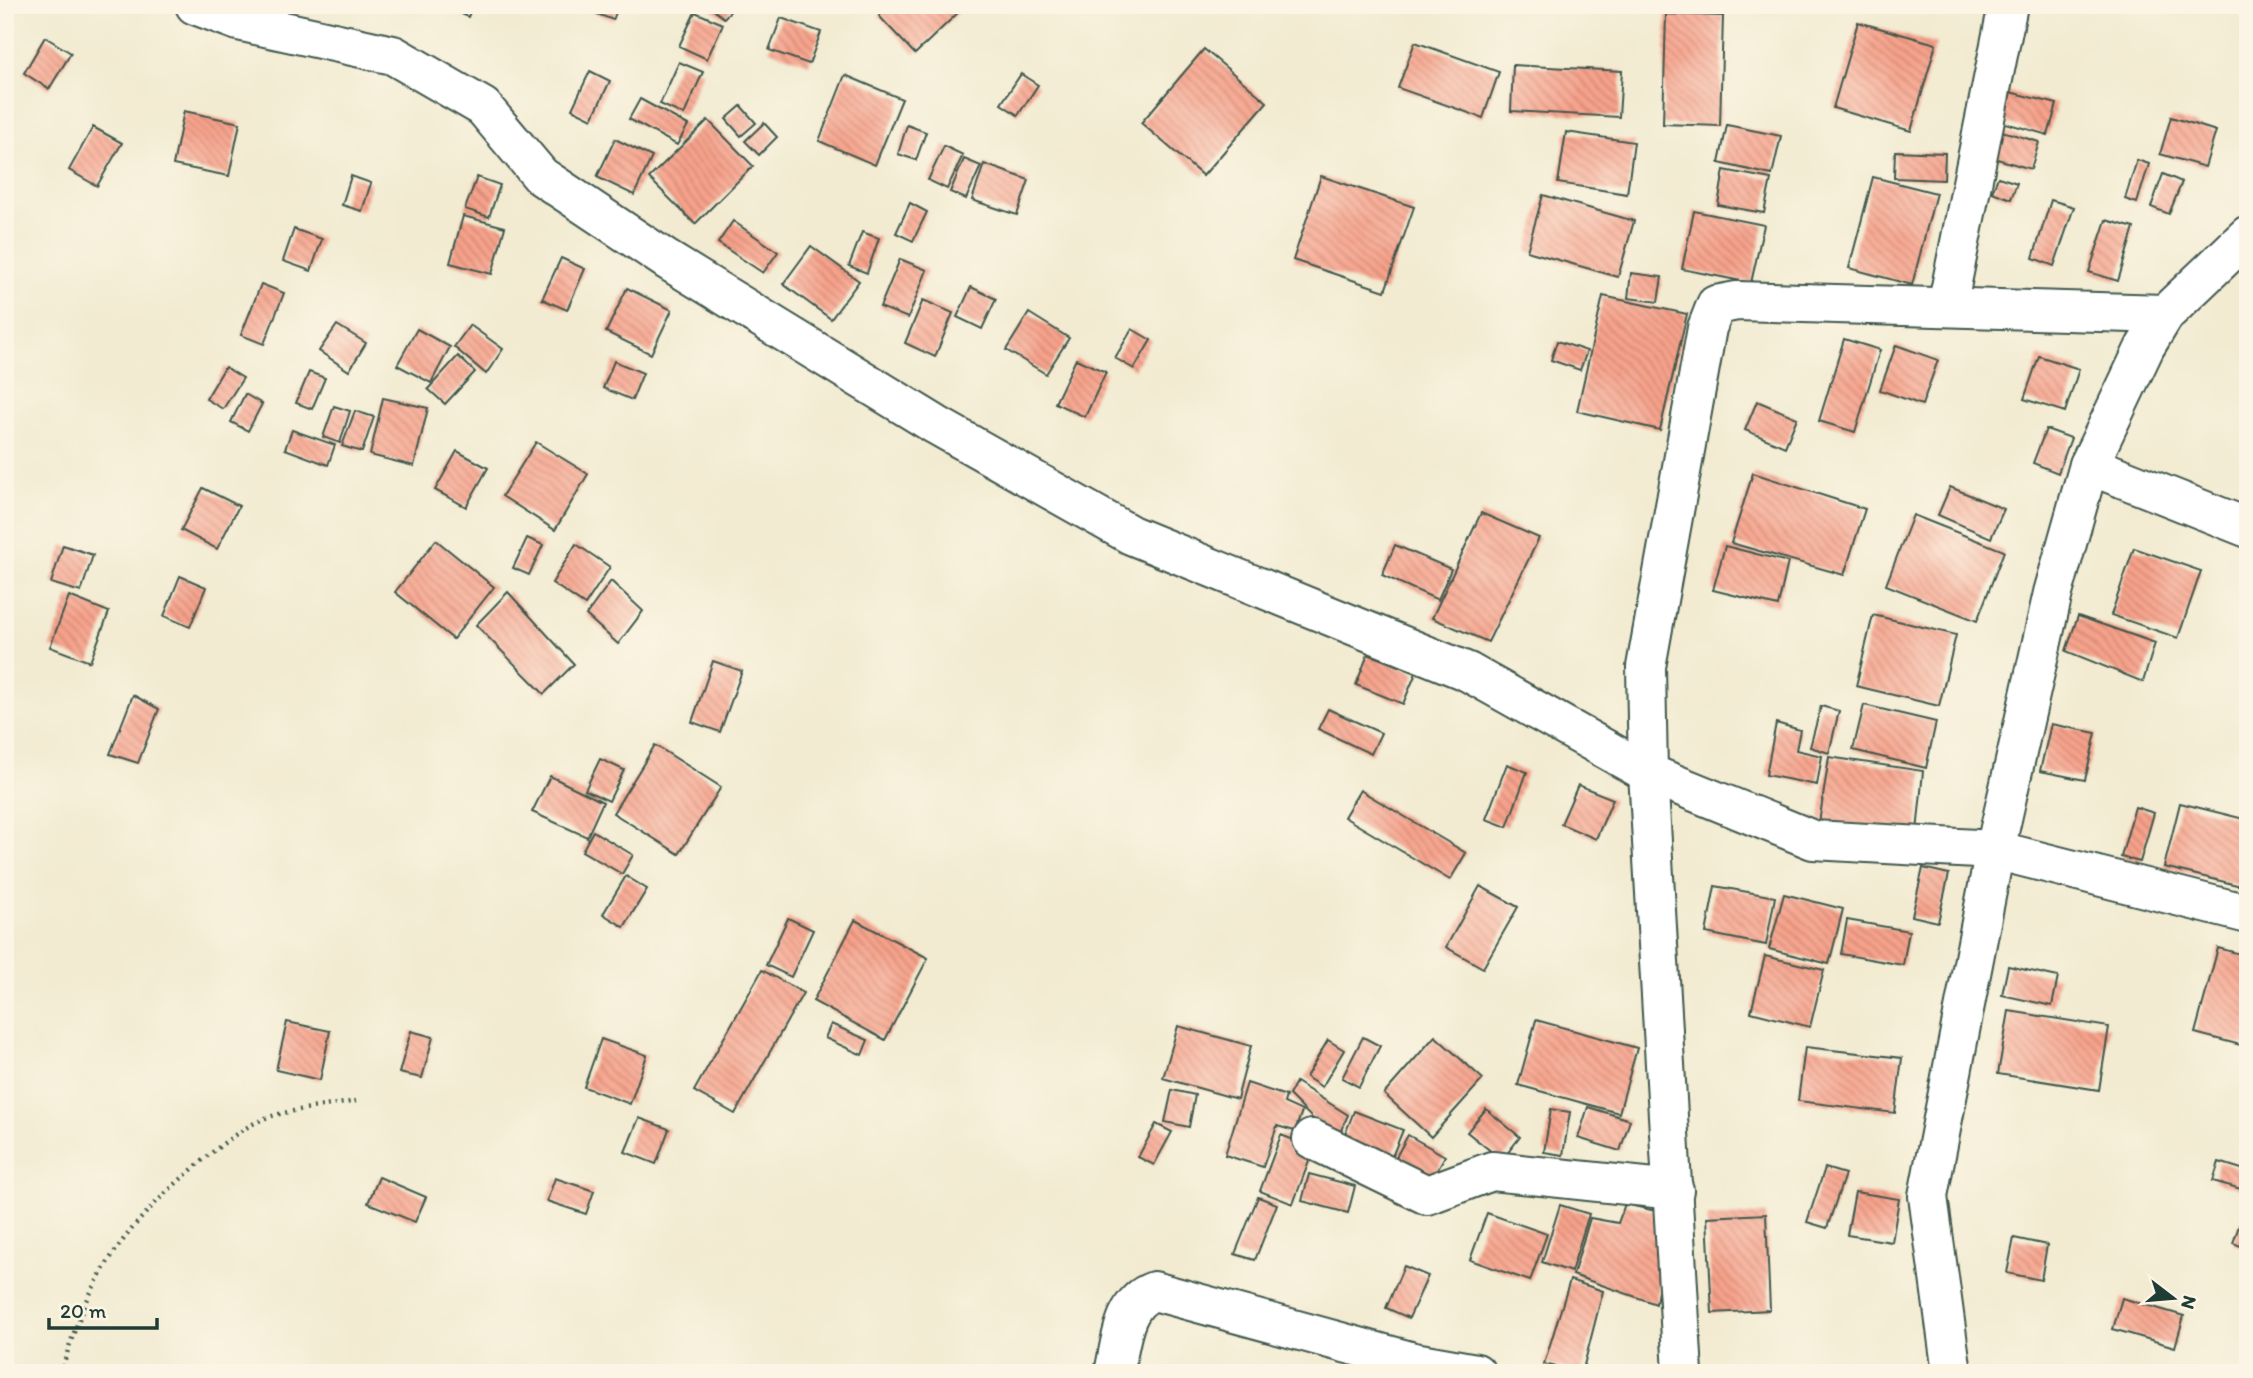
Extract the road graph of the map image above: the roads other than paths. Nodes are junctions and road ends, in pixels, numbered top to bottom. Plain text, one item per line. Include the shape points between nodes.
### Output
1 (195, 5) edge
2 (2008, 5) edge
3 (2248, 235) edge
4 (1947, 307) junction
5 (2165, 314) junction
6 (2089, 465) junction
7 (2248, 528) edge
8 (1648, 774) junction
9 (1995, 850) junction
10 (2248, 914) edge
11 (1312, 1139) dead end
12 (1674, 1189) junction
13 (1114, 1373) edge
14 (1476, 1373) edge
15 (1683, 1373) edge
16 (1952, 1373) edge

1 - 8 street via 237,21 393,55 483,107 541,176 667,260 936,425 1131,535 1468,672
2 - 4 street
3 - 5 street
4 - 5 street
4 - 8 street via 1737,301 1716,306 1707,328 1646,667
5 - 6 street
6 - 7 street
6 - 9 street via 2053,593
8 - 9 street via 1813,840
8 - 12 street
9 - 10 street
9 - 16 street via 1928,1196
11 - 12 street via 1427,1195 1492,1171
12 - 15 street
13 - 14 street via 1129,1311 1140,1296 1154,1291 1414,1362

